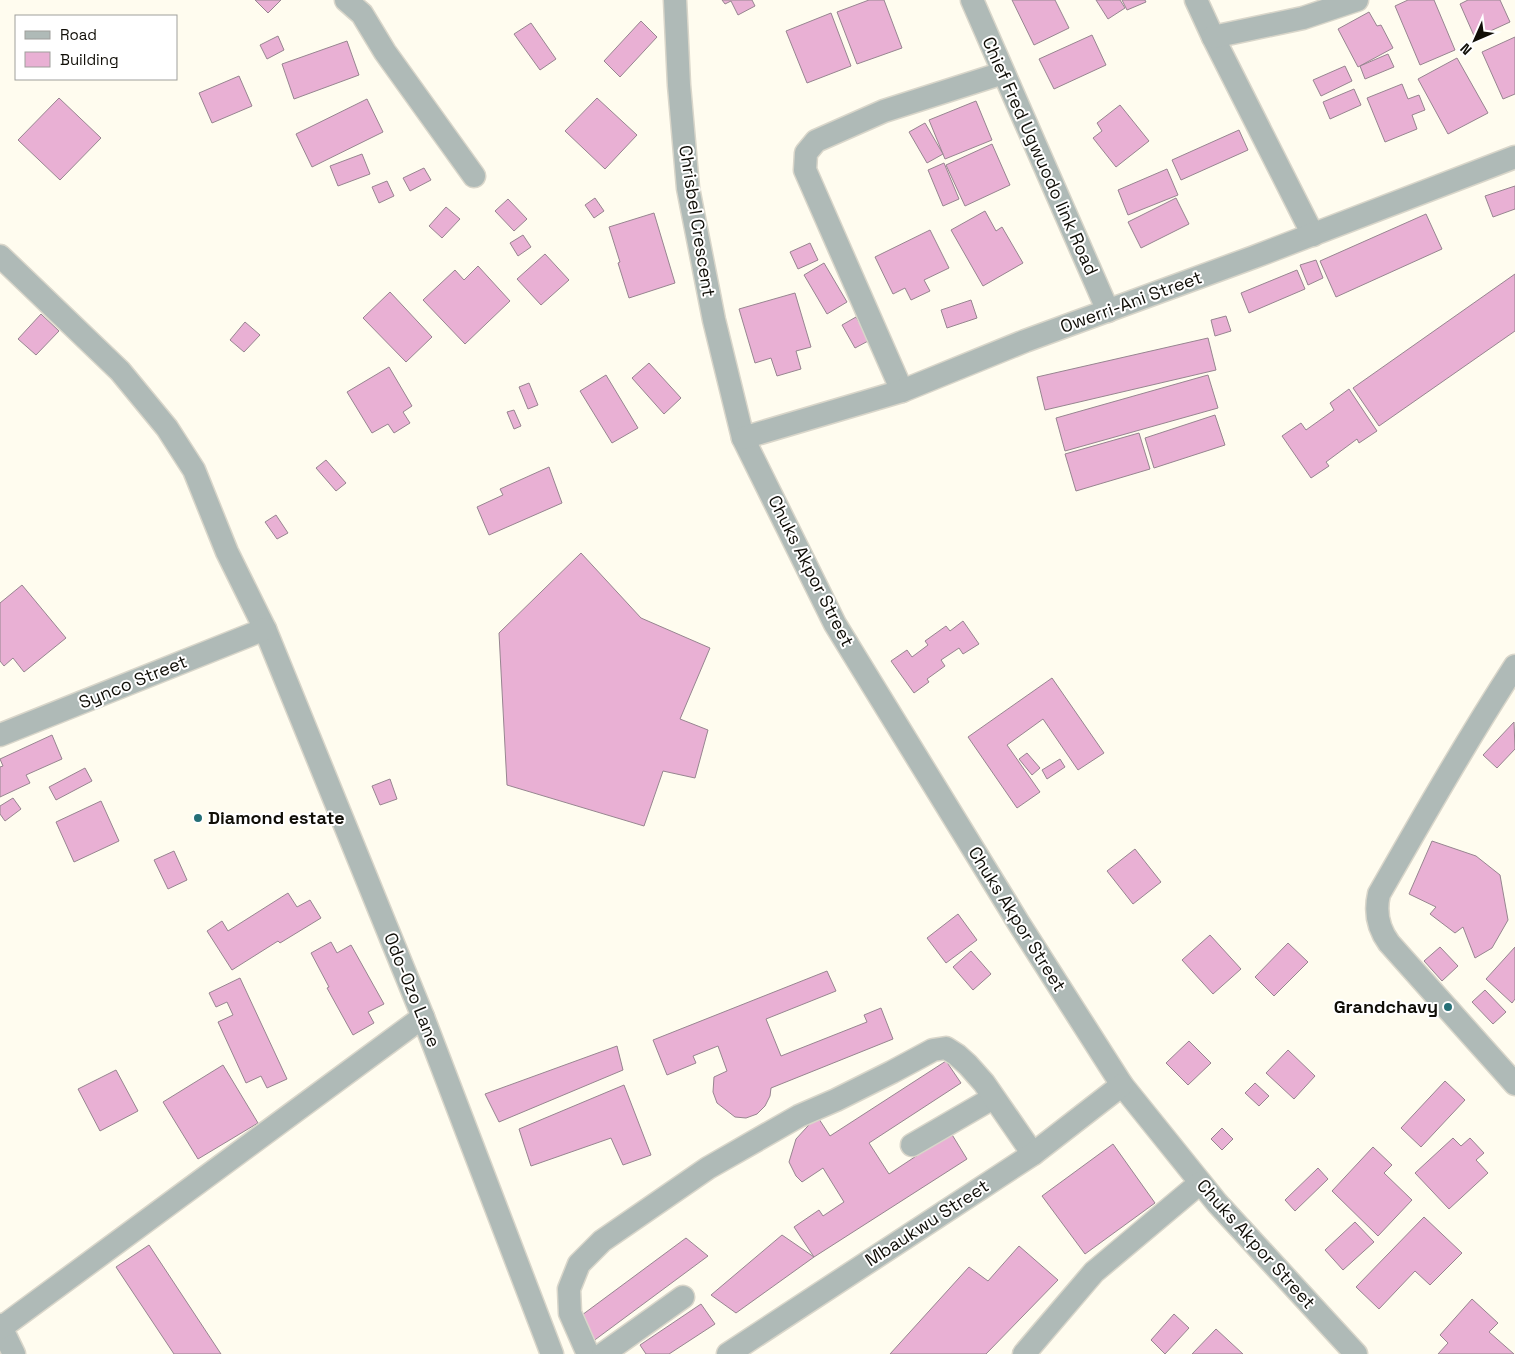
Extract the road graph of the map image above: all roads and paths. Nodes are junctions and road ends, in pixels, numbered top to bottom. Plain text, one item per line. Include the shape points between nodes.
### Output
1 (675, 0) edge
2 (972, 0) edge
3 (1196, 0) edge
4 (1357, 0) edge
5 (362, 5) edge
6 (1213, 37) junction
7 (1004, 73) junction
8 (1515, 156) edge
9 (474, 176) dead end
10 (1313, 235) junction
11 (0, 256) edge
12 (1108, 311) junction
13 (902, 391) junction
14 (744, 438) junction
15 (265, 629) junction
16 (1515, 666) edge
17 (0, 736) edge
18 (423, 1017) junction
19 (1515, 1084) edge
20 (1122, 1085) junction
21 (993, 1098) junction
22 (912, 1145) dead end
23 (1033, 1154) junction
24 (1200, 1183) junction
25 (683, 1298) dead end
26 (1, 1326) edge
27 (14, 1354) edge
28 (552, 1354) edge
29 (588, 1354) edge
30 (603, 1354) edge
31 (728, 1354) edge
32 (1024, 1354) edge
33 (1356, 1354) edge

1 - 14 street, Chrisbel Crescent via 688,188 714,320
2 - 7 street, Chief Fred Ugwuodo link Road
3 - 6 street
4 - 6 street via 1303,18
5 - 9 street via 385,52
6 - 10 street
7 - 12 street, Chief Fred Ugwuodo link Road
7 - 13 street via 884,112 816,141 806,153 806,170
8 - 10 street, Owerri-Ani Street
10 - 12 street, Owerri-Ani Street
11 - 15 street, Odo-Ozo Lane via 120,371 167,428 194,470 227,552
12 - 13 street, Owerri-Ani Street
13 - 14 street, Owerri-Ani Street
14 - 20 street, Chuks Akpor Street via 835,624
15 - 17 street, Synco Street
15 - 18 street, Odo-Ozo Lane
16 - 19 street via 1479,721 1379,894 1376,905 1381,932 1389,943
18 - 26 street
18 - 28 street, Odo-Ozo Lane
20 - 23 street, Mbaukwu Street
20 - 24 street, Chuks Akpor Street
21 - 22 street
21 - 23 street
21 - 29 street via 984,1083 957,1054 946,1048 933,1050 799,1116 708,1168 602,1242 579,1264 569,1289 570,1313
23 - 31 street, Mbaukwu Street
24 - 32 street via 1094,1272
24 - 33 street, Chuks Akpor Street
25 - 30 street
26 - 27 street

